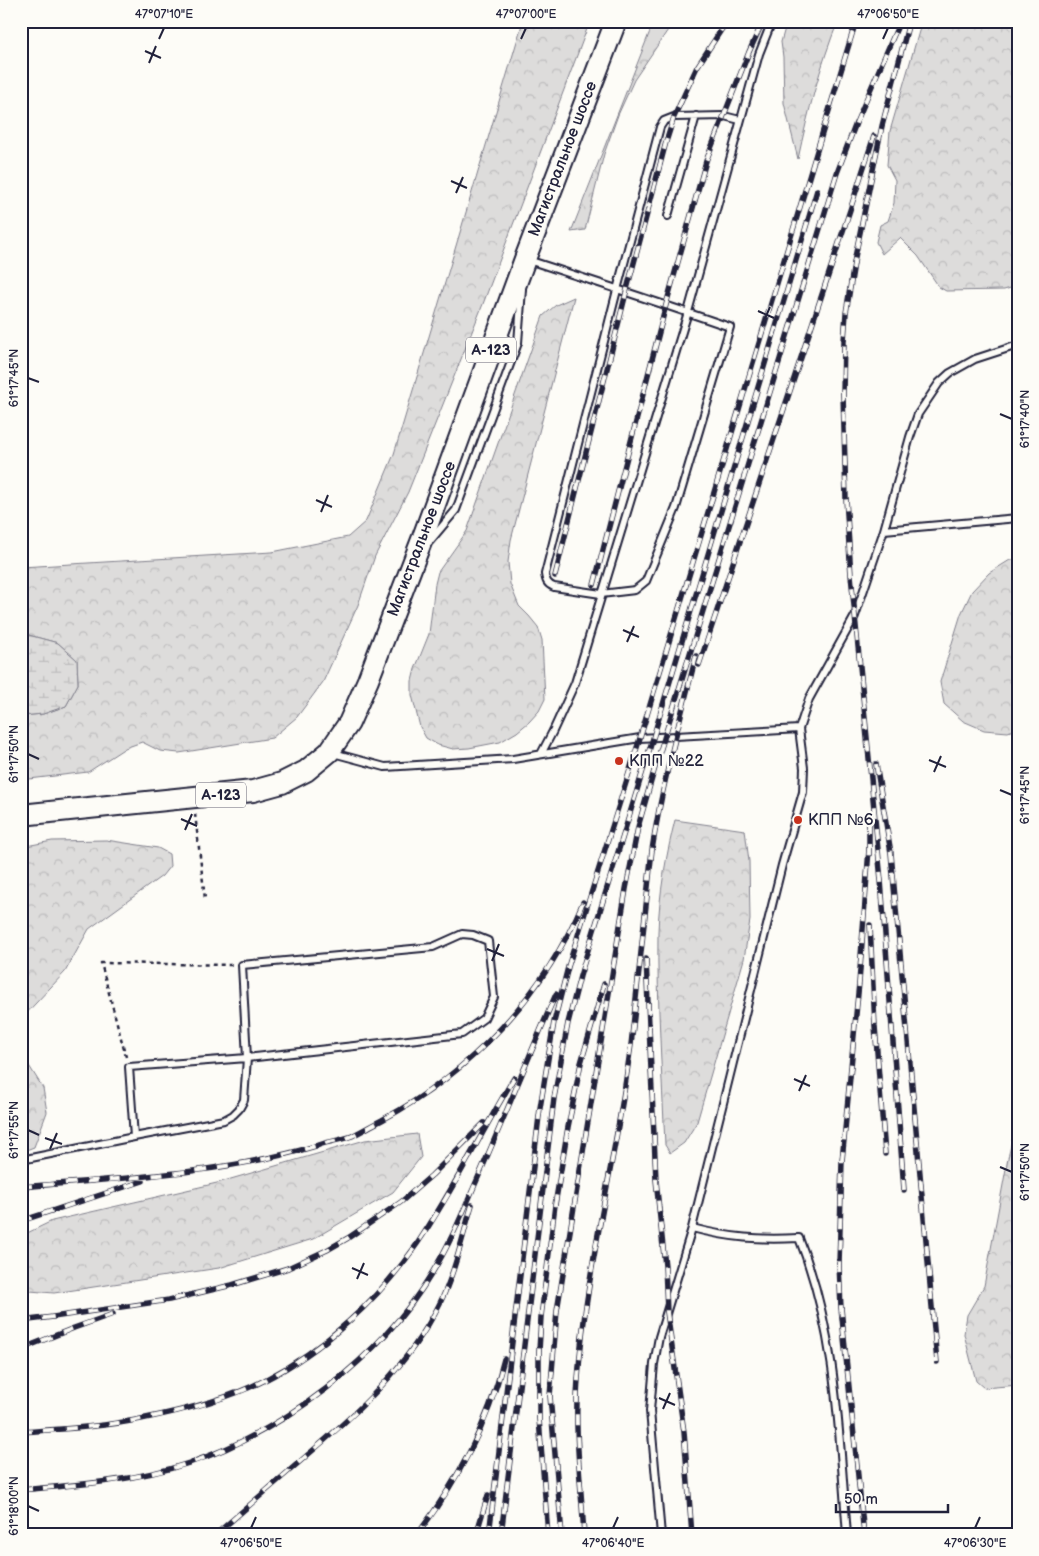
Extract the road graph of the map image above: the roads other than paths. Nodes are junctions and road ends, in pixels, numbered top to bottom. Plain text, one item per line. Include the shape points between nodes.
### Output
1 (616, 21) edge
2 (772, 21) edge
3 (696, 116) junction
4 (740, 120) junction
5 (668, 216) dead end
6 (525, 259) junction
7 (617, 290) junction
8 (688, 312) junction
9 (1018, 344) edge
10 (1018, 518) edge
11 (884, 530) junction
12 (601, 594) junction
13 (799, 729) junction
14 (329, 752) junction
15 (541, 754) junction
16 (21, 815) edge
17 (247, 1058) junction
18 (134, 1137) junction
19 (21, 1160) edge
20 (692, 1228) junction
21 (660, 1535) edge
22 (847, 1535) edge

1 - 6 main road, Магистральное шоссе / А-123
2 - 4 lane
3 - 4 lane via 724,116
3 - 5 lane
3 - 7 lane via 668,119 660,127
4 - 8 lane
6 - 7 lane
6 - 14 main road, Магистральное шоссе / А-123 via 368,680 349,723
7 - 8 lane
7 - 12 lane via 545,574 546,581 554,587
8 - 12 lane
8 - 12 lane via 730,327 679,500 646,581 635,590
9 - 11 lane via 962,365 929,396 910,437
10 - 11 lane
11 - 13 lane via 855,616 809,699
12 - 15 lane via 575,683
13 - 15 lane via 640,738
13 - 20 lane via 804,768 803,792 777,883
14 - 15 lane via 385,767 513,759
14 - 16 main road, Магистральное шоссе / А-123 via 306,771 282,783 252,791
17 - 17 lane via 242,965 433,947 462,934 488,941 494,997 484,1018 462,1034
17 - 18 lane via 244,1100 233,1115 224,1120
17 - 18 lane via 129,1067
18 - 19 lane
20 - 21 lane via 659,1337 651,1387
20 - 22 lane via 744,1238 799,1238 818,1294 833,1366

